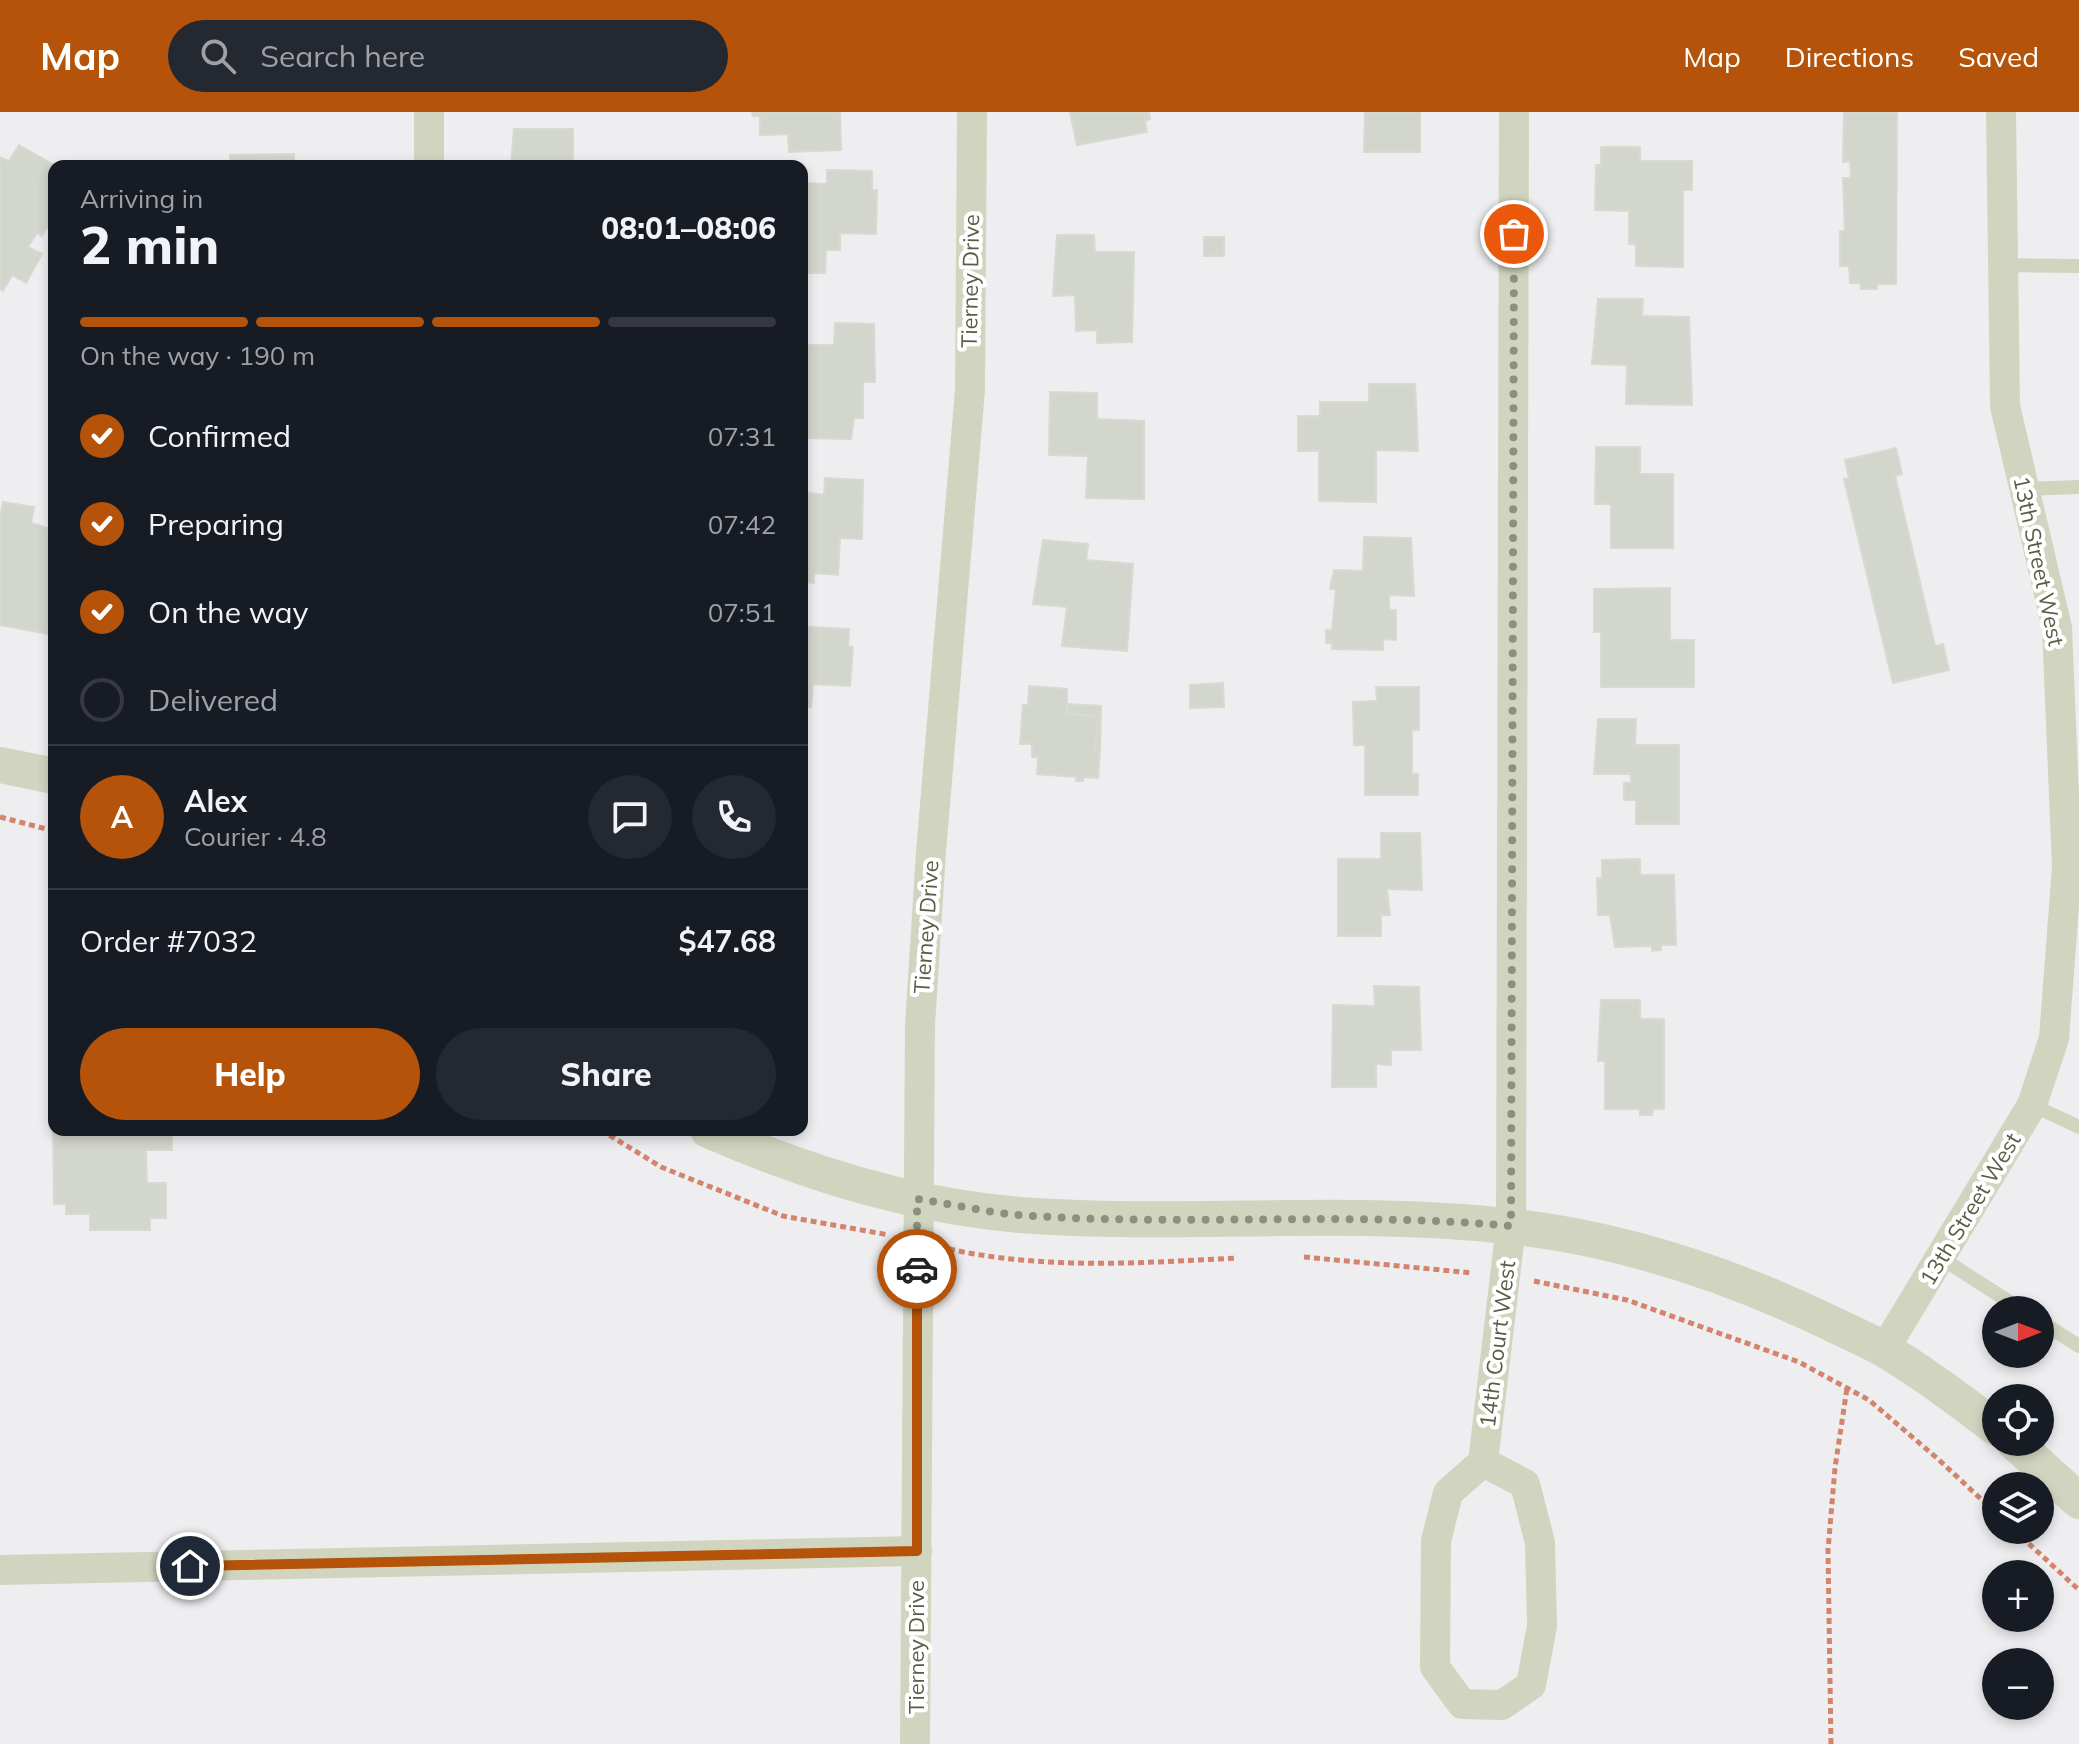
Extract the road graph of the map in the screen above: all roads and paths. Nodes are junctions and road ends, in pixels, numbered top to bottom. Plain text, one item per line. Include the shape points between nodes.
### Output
1 (429, 112) edge
2 (972, 112) edge
3 (1514, 112) edge
4 (2001, 112) edge
5 (429, 160) edge
6 (2003, 265) junction
7 (2079, 266) edge
8 (2079, 487) edge
9 (2024, 489) junction
10 (2069, 694) edge
11 (2071, 762) edge
12 (0, 765) edge
13 (48, 775) edge
14 (0, 817) edge
15 (48, 829) edge
16 (2070, 942) edge
17 (2032, 1105) junction
18 (2079, 1127) edge
19 (611, 1136) edge
20 (723, 1136) edge
21 (917, 1199) junction
22 (1511, 1226) junction
23 (917, 1242) junction
24 (1299, 1257) dead end
25 (1239, 1258) dead end
26 (1941, 1258) junction
27 (1505, 1277) junction
28 (2000, 1296) edge
29 (2054, 1330) edge
30 (2079, 1346) edge
31 (1884, 1350) junction
32 (1847, 1388) junction
33 (1982, 1417) edge
34 (2029, 1456) edge
35 (1483, 1462) junction
36 (1982, 1500) edge
37 (2079, 1501) edge
38 (2029, 1544) edge
39 (917, 1551) junction
40 (0, 1570) edge
41 (2079, 1590) edge
42 (915, 1744) edge
43 (1831, 1744) edge

1 - 5 street
2 - 21 street, Tierney Drive via 970,390 931,852 920,1025
3 - 22 street, 14th Court West
4 - 6 street, 13th Street West
6 - 7 lane
6 - 9 street, 13th Street West via 2005,406
8 - 9 lane
9 - 10 street, 13th Street West
10 - 11 street, 13th Street West
11 - 16 street, 13th Street West
12 - 13 street
14 - 15 path
16 - 17 street, 13th Street West via 2054,1038
17 - 18 lane
17 - 26 street, 13th Street West
19 - 23 path via 661,1167 783,1216
20 - 21 street via 793,1165
21 - 22 street via 1017,1215 1387,1219
21 - 23 street, Tierney Drive
22 - 27 street, 14th Court West
22 - 31 street via 1581,1237 1716,1274
23 - 25 path via 985,1255 1103,1265
23 - 39 street, Tierney Drive
24 - 27 path
26 - 28 lane
26 - 31 street, 13th Street West
27 - 32 path via 1627,1300 1799,1362
27 - 35 street, 14th Court West
29 - 30 lane
31 - 33 street
32 - 36 path via 1869,1400
32 - 43 path via 1828,1550
34 - 37 street
35 - 35 street via 1448,1493 1436,1541 1435,1667 1462,1704 1502,1705 1531,1685 1542,1626 1540,1543 1525,1484
38 - 41 path
39 - 40 street
39 - 42 street, Tierney Drive

